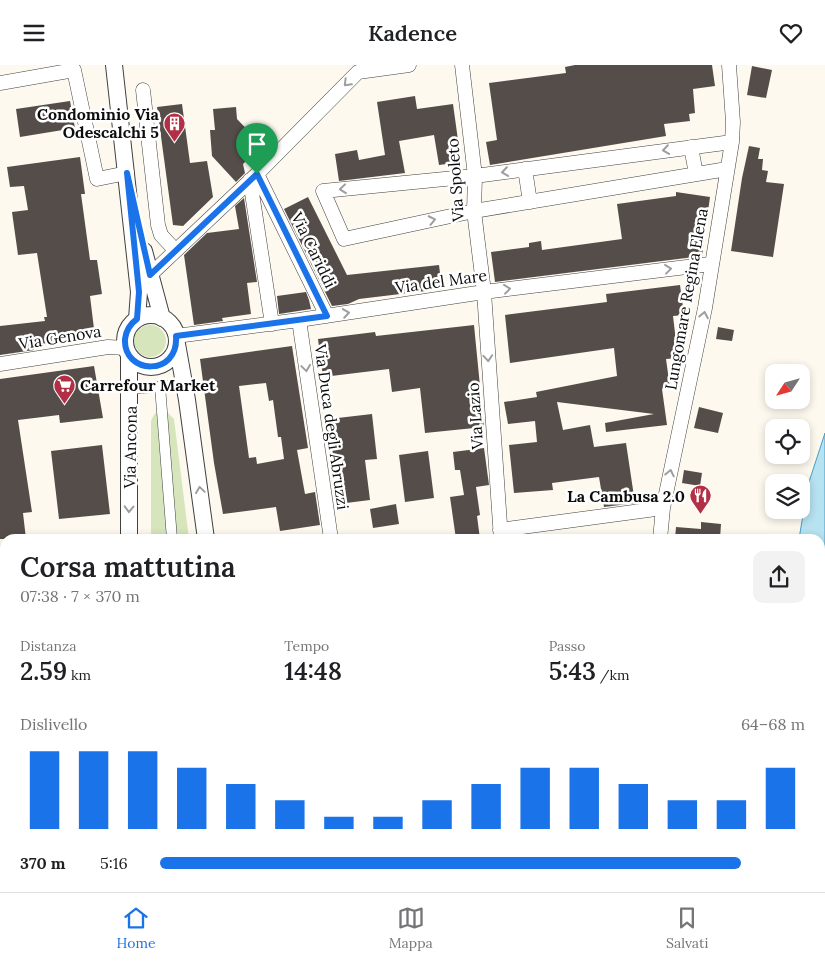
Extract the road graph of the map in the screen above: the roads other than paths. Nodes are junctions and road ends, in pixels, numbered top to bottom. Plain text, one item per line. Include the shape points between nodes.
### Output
1 (114, 65) edge
2 (409, 65) edge
3 (462, 65) edge
4 (729, 65) edge
5 (0, 83) edge
6 (143, 90) dead end
7 (732, 142) junction
8 (691, 147) junction
9 (525, 169) junction
10 (727, 169) junction
11 (127, 173) junction
12 (696, 174) junction
13 (475, 176) junction
14 (253, 177) junction
15 (530, 201) junction
16 (474, 211) junction
17 (175, 250) junction
18 (711, 263) junction
19 (150, 275) junction
20 (484, 292) junction
21 (327, 316) junction
22 (162, 318) junction
23 (137, 319) junction
24 (299, 320) junction
25 (272, 324) junction
26 (177, 340) junction
27 (128, 351) junction
28 (0, 364) edge
29 (185, 385) junction
30 (160, 386) junction
31 (130, 389) junction
32 (662, 508) junction
33 (129, 534) edge
34 (172, 534) edge
35 (205, 534) edge
36 (330, 534) edge
37 (501, 534) edge
38 (660, 534) edge

1 - 11 street
2 -> 14 street via 358,72
3 - 13 street, Via Spoleto
4 - 7 street, Lungomare Regina Elena
5 - 11 street via 74,70 97,179
6 - 17 street via 158,225 161,235
7 - 8 street
7 - 10 street, Lungomare Regina Elena
8 -> 9 street
8 - 12 street
9 -> 13 street
9 - 15 street
10 - 12 street
10 - 18 street, Lungomare Regina Elena
11 - 19 street
11 - 23 street via 139,292
12 - 15 street
13 - 16 street, Via Spoleto
13 -> 16 street via 323,191 344,239
14 - 17 street
14 - 21 street, Via Cariddi
14 - 25 street
15 - 16 street
16 - 20 street, Via Spoleto
17 - 19 street
20 -> 18 street, Via del Mare
32 -> 18 street, Lungomare Regina Elena via 706,308
19 - 22 street
21 -> 20 street, Via del Mare
20 -> 37 street, Via Lazio
21 - 24 street, Via del Mare
22 - 23 street via 146,315
22 - 26 street via 173,327
23 - 27 street via 126,335
24 - 25 street, Via del Mare
24 -> 36 street, Via Duca degli Abruzzi
25 - 26 street, Via del Mare
26 - 27 street via 170,359 156,367 140,364
26 - 29 street
27 - 28 street, Via Genova via 108,347
27 - 31 street, Via Ancona
29 - 30 street
35 -> 29 street
30 - 31 street
30 - 34 street
31 -> 33 street, Via Ancona
32 - 37 street
32 - 38 street, Lungomare Regina Elena

